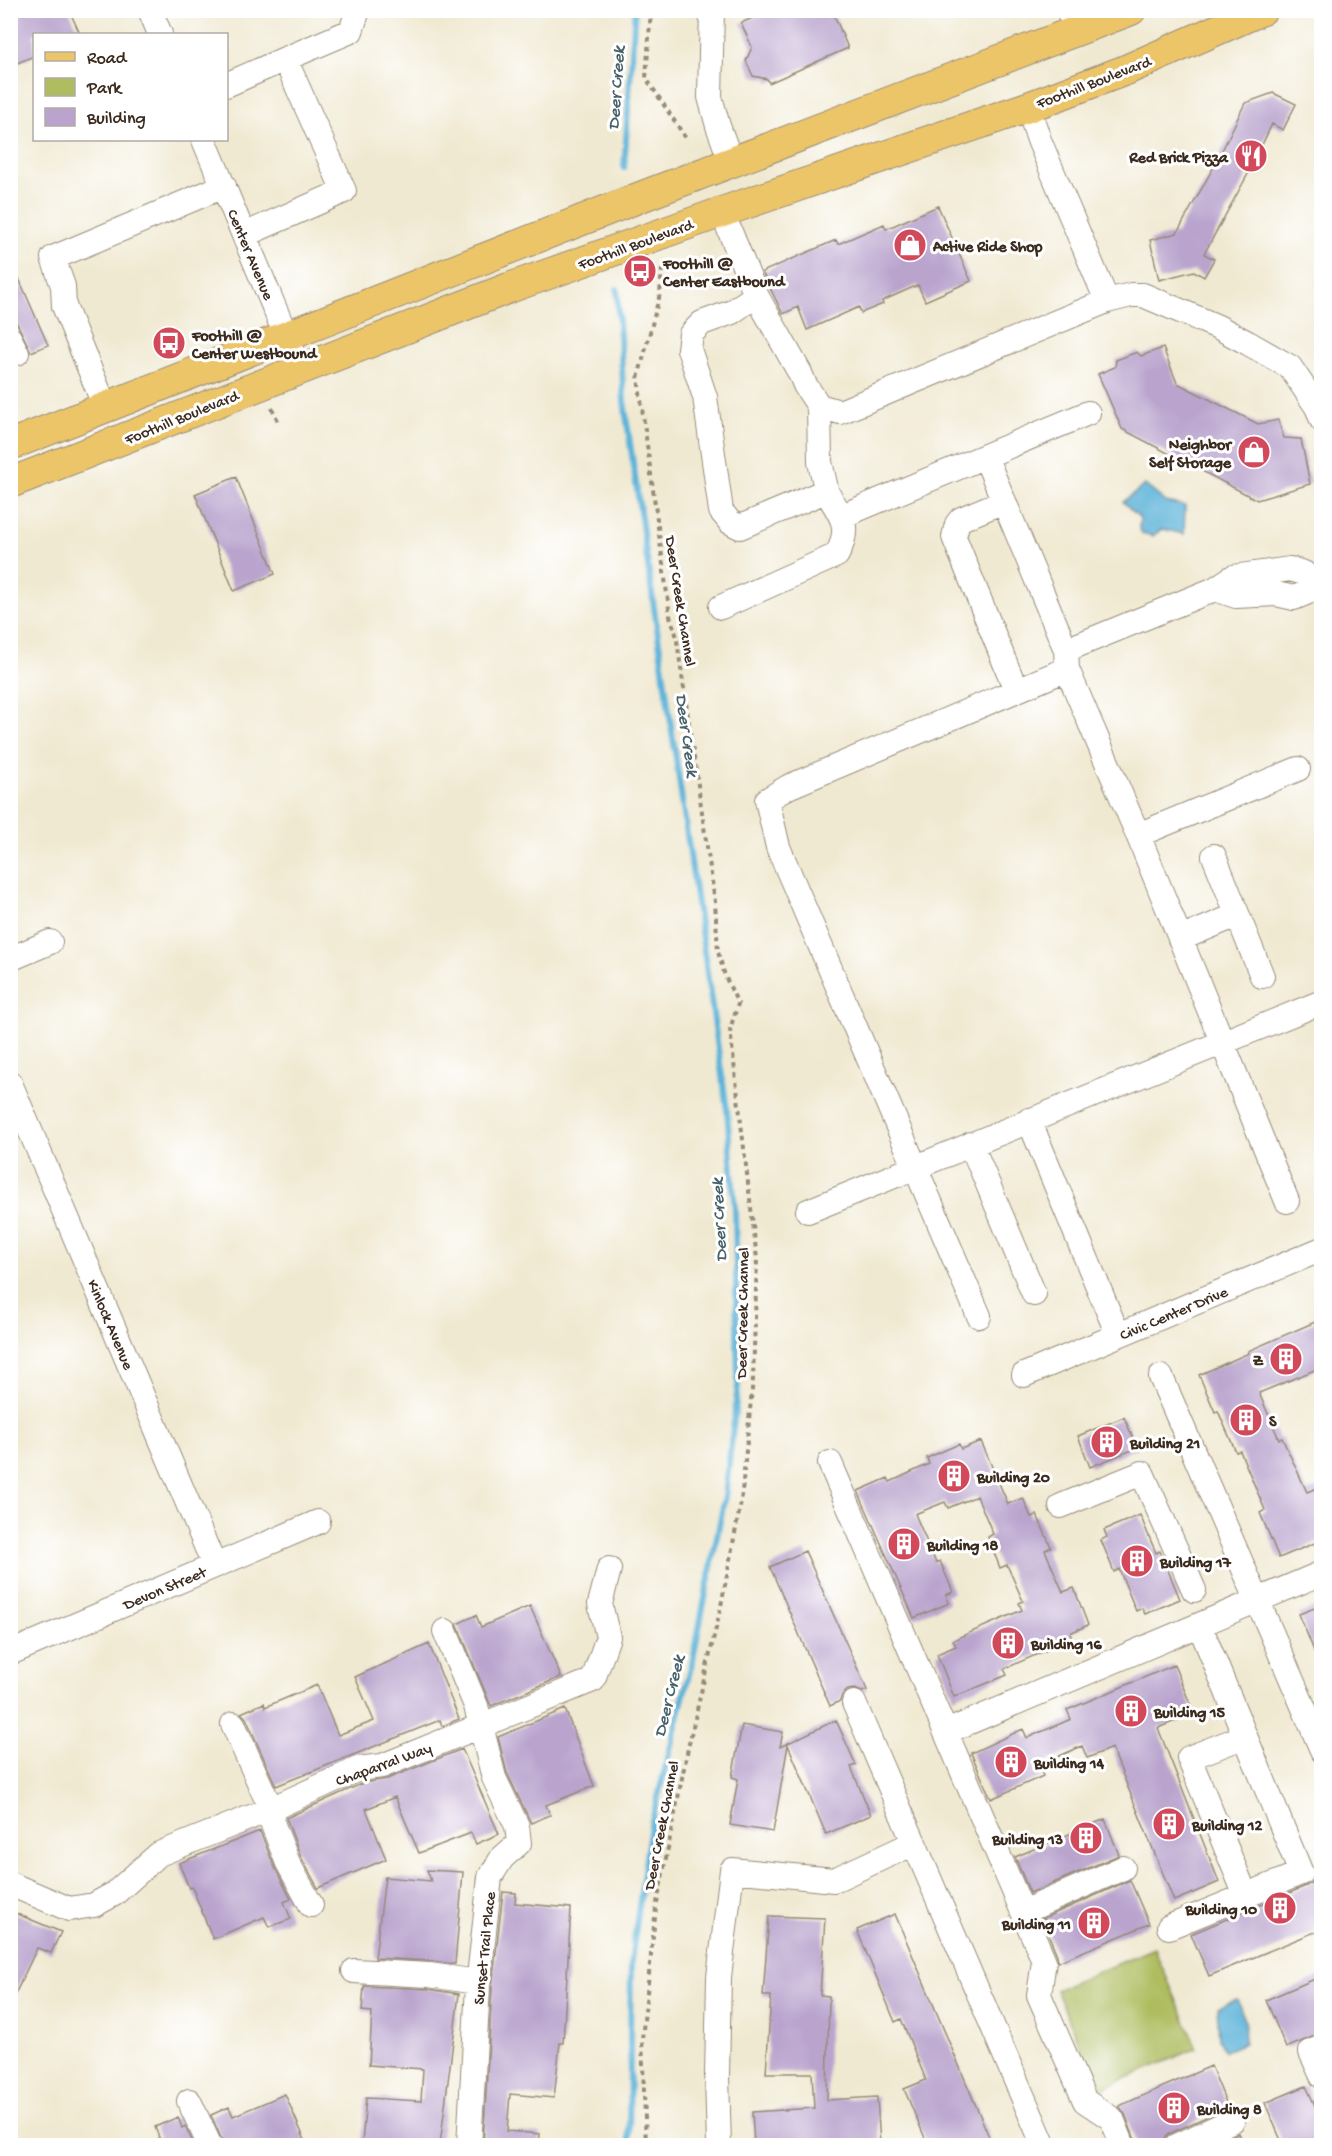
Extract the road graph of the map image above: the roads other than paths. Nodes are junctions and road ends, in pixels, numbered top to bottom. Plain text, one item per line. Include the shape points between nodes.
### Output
1 (150, 10) edge
2 (358, 10) edge
3 (712, 10) edge
4 (1131, 10) edge
5 (1262, 10) edge
6 (1072, 21) edge
7 (160, 33) edge
8 (285, 59) junction
9 (228, 84) edge
10 (1028, 107) junction
11 (204, 141) edge
12 (732, 164) junction
13 (224, 186) junction
14 (722, 212) junction
15 (244, 235) junction
16 (756, 295) junction
17 (1107, 301) junction
18 (286, 336) junction
19 (300, 369) junction
20 (819, 406) junction
21 (105, 407) junction
22 (1088, 413) dead end
23 (1322, 420) edge
24 (10, 445) edge
25 (985, 456) junction
26 (10, 483) edge
27 (827, 493) junction
28 (1004, 501) junction
29 (842, 516) junction
30 (1317, 586) edge
31 (721, 607) dead end
32 (1067, 659) junction
33 (1016, 690) junction
34 (1298, 769) dead end
35 (1138, 835) junction
36 (1214, 856) dead end
37 (1237, 915) junction
38 (1180, 939) junction
39 (50, 942) dead end
40 (10, 959) edge
41 (1262, 976) dead end
42 (1322, 1002) edge
43 (1221, 1042) junction
44 (10, 1083) edge
45 (1029, 1120) junction
46 (971, 1144) junction
47 (914, 1167) junction
48 (1287, 1201) dead end
49 (808, 1210) dead end
50 (1322, 1249) edge
51 (1034, 1294) dead end
52 (979, 1316) dead end
53 (1118, 1335) junction
54 (1024, 1375) dead end
55 (1161, 1377) dead end
56 (830, 1463) dead end
57 (1061, 1506) dead end
58 (318, 1522) dead end
59 (214, 1565) junction
60 (609, 1569) dead end
61 (1322, 1573) edge
62 (1194, 1590) dead end
63 (1257, 1601) junction
64 (1200, 1626) junction
65 (445, 1631) dead end
66 (10, 1653) edge
67 (854, 1703) dead end
68 (1313, 1706) edge
69 (233, 1724) dead end
70 (480, 1726) junction
71 (946, 1732) junction
72 (1245, 1736) junction
73 (1322, 1750) edge
74 (271, 1809) junction
75 (914, 1843) junction
76 (1124, 1868) dead end
77 (10, 1884) edge
78 (1246, 1896) junction
79 (311, 1905) dead end
80 (1023, 1912) junction
81 (1169, 1927) dead end
82 (354, 1971) dead end
83 (478, 1982) junction
84 (1322, 2047) edge
85 (1322, 2076) edge
86 (189, 2101) dead end
87 (1233, 2120) dead end
88 (210, 2145) edge
89 (469, 2145) edge
90 (719, 2145) edge
91 (1044, 2145) edge
92 (1124, 2145) edge
93 (1177, 2145) edge

1 - 7 street
2 - 8 street via 351,31
3 - 12 street via 710,97
4 - 6 main road
5 - 10 main road, Foothill Boulevard via 1126,70
6 - 12 main road
8 - 9 street
8 - 15 street via 344,191
10 - 14 main road, Foothill Boulevard
10 - 17 street
11 - 13 street, Center Avenue
12 - 18 main road
13 - 15 street, Center Avenue
13 - 21 street via 53,258 63,286 64,306
14 - 16 street
14 - 19 main road, Foothill Boulevard via 509,288
15 - 18 street, Center Avenue
16 - 20 street
16 - 27 street via 732,312 702,323 691,334 689,349 705,396 721,511 740,527
17 - 20 street via 840,412
17 - 23 street via 1143,295 1248,343 1290,367
18 - 19 street, Center Avenue
18 - 21 main road
19 - 26 main road, Foothill Boulevard
20 - 27 street via 820,462
21 - 24 main road
22 - 25 street
25 - 28 street
25 - 29 street
27 - 29 street
28 - 32 street
28 - 33 street via 961,519 954,537
29 - 31 street via 845,539 837,555
30 - 32 street via 1304,573 1290,569 1270,583 1236,596 1215,589
32 - 33 street
32 - 35 street
33 - 47 street via 788,787 766,800 778,847
34 - 35 street
35 - 38 street
36 - 37 street
37 - 38 street
37 - 41 street
38 - 43 street
39 - 40 street
42 - 43 street
43 - 45 street
43 - 48 street
44 - 59 street, Kinlock Avenue
45 - 46 street
45 - 53 street
46 - 47 street
46 - 51 street
47 - 49 street
47 - 52 street
50 - 53 street, Civic Center Drive
53 - 54 street, Civic Center Drive
55 - 63 street
56 - 71 street
57 - 62 street via 1142,1473
58 - 59 street, Devon Street
59 - 66 street, Devon Street
60 - 70 street, Chaparral Way via 600,1604 608,1636 593,1680
61 - 63 street
63 - 64 street
63 - 68 street
64 - 71 street
64 - 72 street
65 - 70 street, Sunset Trail Place via 476,1706
67 - 75 street
68 - 73 street
69 - 74 street
70 - 74 street, Chaparral Way via 382,1766 358,1769
70 - 83 street, Sunset Trail Place via 494,1778 517,1826 519,1843 502,1858 490,1877
71 - 80 street
72 - 78 street via 1301,1873
72 - 78 street via 1189,1758
74 - 77 street, Chaparral Way via 159,1854 114,1894 94,1905 69,1909
74 - 79 street via 288,1863
75 - 90 street via 834,1880 732,1870 720,1977
75 - 91 street
76 - 80 street
78 - 81 street
80 - 92 street via 1044,1961 1039,1995 1085,2101 1112,2119
82 - 83 street
83 - 89 street, Sunset Trail Place
84 - 85 street via 1311,2052
86 - 88 street
87 - 93 street

